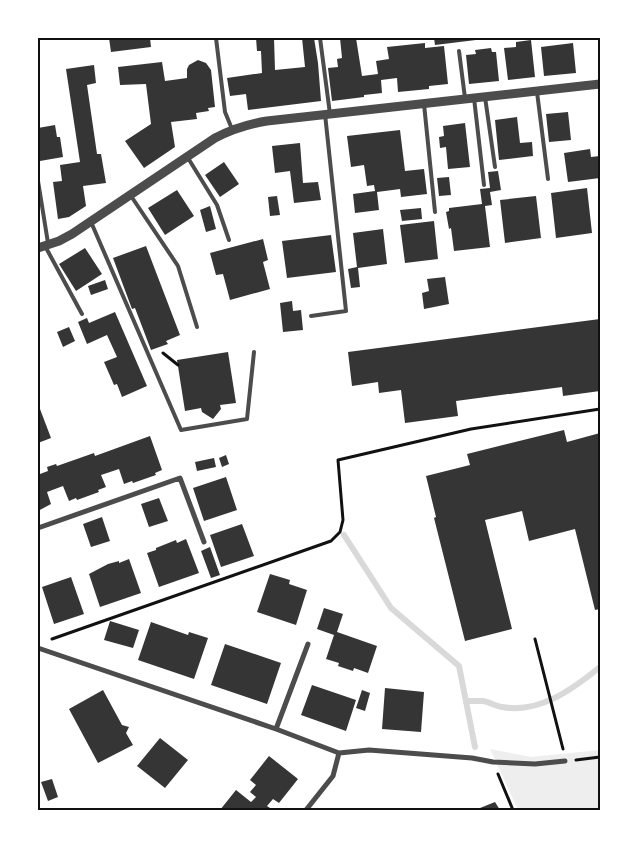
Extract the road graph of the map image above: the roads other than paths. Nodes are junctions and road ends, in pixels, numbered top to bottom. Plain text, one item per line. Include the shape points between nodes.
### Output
1 (216, 38) edge
2 (320, 38) edge
3 (459, 51) dead end
4 (600, 84) edge
5 (536, 90) junction
6 (485, 97) junction
7 (469, 98) junction
8 (424, 103) junction
9 (327, 114) junction
10 (232, 129) junction
11 (187, 157) junction
12 (495, 166) dead end
13 (548, 179) dead end
14 (38, 181) edge
15 (484, 185) dead end
16 (130, 195) junction
17 (435, 212) dead end
18 (91, 222) junction
19 (229, 240) dead end
20 (44, 247) edge
21 (82, 314) dead end
22 (311, 316) dead end
23 (198, 327) dead end
24 (254, 352) dead end
25 (38, 528) edge
26 (204, 542) dead end
27 (308, 644) dead end
28 (38, 648) edge
29 (276, 729) junction
30 (338, 753) junction
31 (565, 761) road end
32 (306, 810) edge

1 - 10 lane via 225,112
2 - 9 lane
3 - 7 lane
4 - 5 street
5 - 6 street
5 - 13 lane
6 - 7 street
6 - 12 lane
7 - 8 street
7 - 15 lane
8 - 9 street
8 - 17 lane
9 - 10 street
9 - 22 lane via 346,311
10 - 11 street
11 - 16 street
11 - 19 lane via 217,205
14 - 20 lane
16 - 18 street
16 - 23 lane via 178,266
18 - 20 street
18 - 24 lane via 181,430 247,419
20 - 21 lane
25 - 26 street via 180,478
27 - 29 street
28 - 29 street
29 - 30 street
30 - 31 street via 369,750 493,762 536,764
30 - 32 street via 333,776

